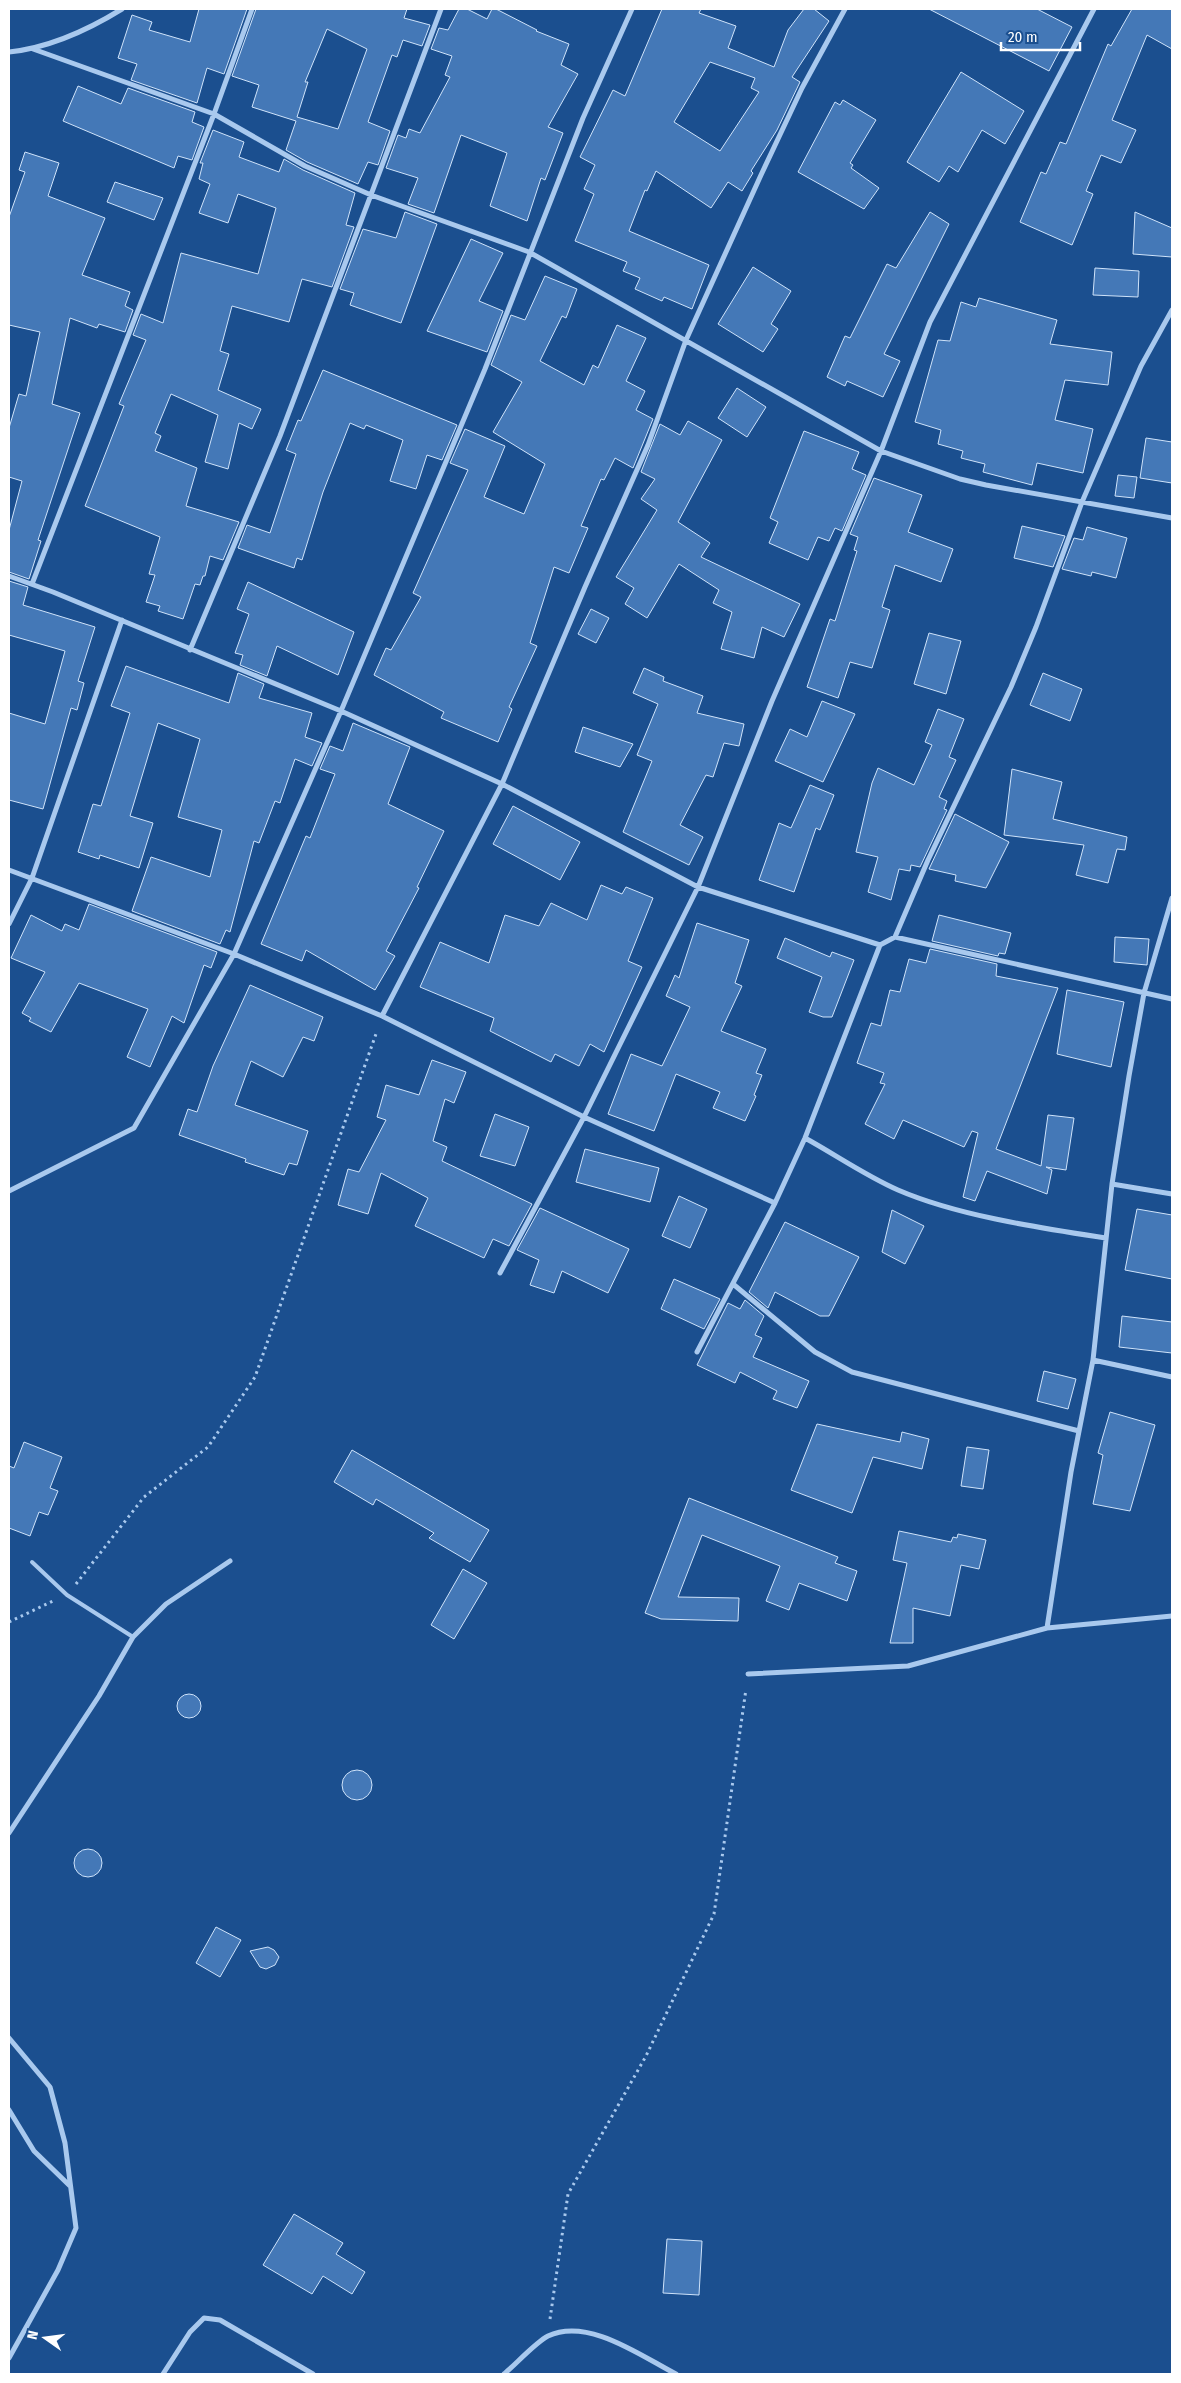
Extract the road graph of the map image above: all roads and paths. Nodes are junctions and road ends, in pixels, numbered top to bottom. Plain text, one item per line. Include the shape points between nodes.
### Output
1 (122, 9) edge
2 (252, 9) edge
3 (441, 9) edge
4 (632, 9) edge
5 (845, 9) edge
6 (1094, 9) edge
7 (34, 49) junction
8 (9, 52) edge
9 (214, 114) junction
10 (371, 195) junction
11 (529, 252) junction
12 (1172, 310) edge
13 (686, 340) junction
14 (881, 451) junction
15 (1082, 502) junction
16 (1172, 518) edge
17 (9, 576) edge
18 (32, 584) junction
19 (122, 620) junction
20 (190, 650) junction
21 (341, 711) junction
22 (502, 784) junction
23 (9, 870) edge
24 (32, 878) junction
25 (698, 887) junction
26 (1172, 898) edge
27 (9, 924) edge
28 (895, 937) junction
29 (880, 945) junction
30 (234, 954) junction
31 (1144, 993) junction
32 (1172, 999) edge
33 (382, 1016) junction
34 (584, 1117) junction
35 (805, 1138) junction
36 (1112, 1184) junction
37 (9, 1191) edge
38 (1172, 1194) edge
39 (775, 1203) junction
40 (1106, 1238) junction
41 (500, 1273) dead end
42 (733, 1284) junction
43 (697, 1352) dead end
44 (1093, 1360) junction
45 (1172, 1377) edge
46 (1079, 1431) junction
47 (230, 1561) dead end
48 (32, 1562) dead end
49 (67, 1595) junction
50 (1172, 1616) edge
51 (9, 1622) edge
52 (1047, 1628) junction
53 (133, 1637) junction
54 (748, 1674) joint
55 (9, 1833) edge
56 (9, 2038) edge
57 (9, 2110) edge
58 (70, 2186) junction
59 (547, 2336) junction
60 (9, 2358) edge
61 (163, 2374) edge
62 (313, 2374) edge
63 (504, 2374) edge
64 (676, 2374) edge

1 - 7 street via 94,25
2 - 9 street
3 - 10 street
4 - 11 street via 583,118
5 - 13 street via 802,88
6 - 14 street via 930,322
7 - 8 street
7 - 9 street
9 - 10 street via 305,166
9 - 18 street
10 - 11 street
10 - 20 street via 280,436
11 - 13 street
11 - 21 street via 485,369
12 - 15 street via 1141,366
13 - 14 street
13 - 22 street via 648,444
14 - 15 street via 960,479
14 - 25 street via 772,701
15 - 16 street
15 - 28 street via 1011,687
17 - 18 street
18 - 19 street
19 - 20 street
19 - 24 street
20 - 21 street
21 - 22 street
21 - 30 street
22 - 25 street
22 - 33 street
23 - 24 street
24 - 27 street
24 - 30 street
25 - 29 street
25 - 34 street
26 - 31 street
28 - 29 street
28 - 31 street
29 - 35 street
30 - 33 street
30 - 37 street via 134,1128
31 - 32 street
31 - 36 street
33 - 34 street
33 - 49 path via 255,1377 208,1447 144,1497
34 - 39 street
34 - 41 street
35 - 39 street
35 - 40 street via 898,1190 1041,1228
36 - 38 street
36 - 40 street
39 - 42 street
40 - 44 street
42 - 43 street
42 - 46 street via 815,1352 852,1372
44 - 45 street
44 - 46 street
46 - 52 street
47 - 53 street via 166,1604
48 - 49 lane
49 - 51 path
49 - 53 lane
50 - 52 street
52 - 54 street via 908,1666
53 - 55 street via 99,1696
54 - 59 path via 714,1914 646,2056 568,2194
56 - 58 street via 50,2087 65,2143
57 - 58 street via 34,2150
58 - 60 street via 76,2228 58,2270
59 - 63 street
59 - 64 street via 572,2330 595,2333
61 - 62 street via 190,2332 204,2318 220,2320

